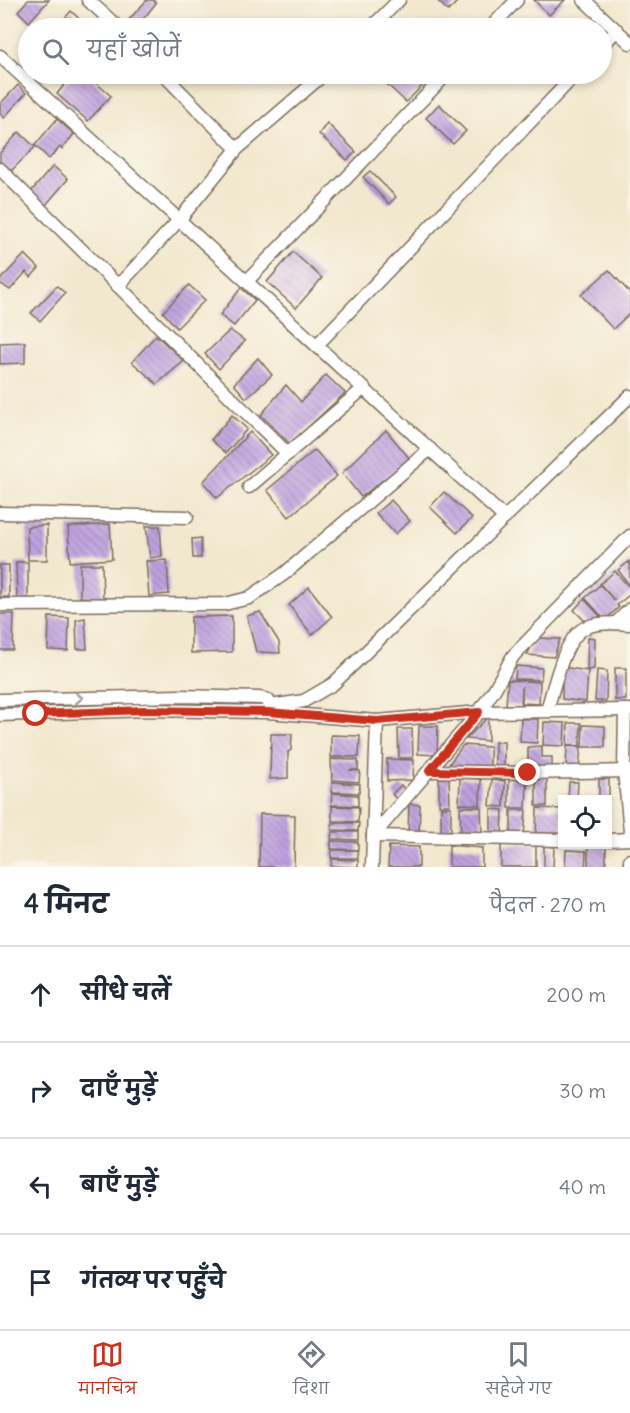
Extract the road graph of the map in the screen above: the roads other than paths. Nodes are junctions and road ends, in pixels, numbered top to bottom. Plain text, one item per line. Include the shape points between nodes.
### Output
1 (88, 0) edge
2 (399, 0) edge
3 (517, 0) edge
4 (584, 0) edge
5 (108, 18) edge
6 (381, 18) edge
7 (500, 18) edge
8 (604, 18) edge
9 (612, 25) edge
10 (617, 30) junction
11 (612, 35) edge
12 (630, 43) edge
13 (0, 56) edge
14 (18, 72) edge
15 (31, 84) edge
16 (173, 84) edge
17 (313, 84) edge
18 (437, 84) edge
19 (566, 84) edge
20 (237, 150) junction
21 (0, 171) edge
22 (180, 219) junction
23 (247, 281) junction
24 (118, 286) junction
25 (317, 345) junction
26 (364, 388) junction
27 (630, 396) edge
28 (430, 448) junction
29 (288, 454) junction
30 (249, 488) dead end
31 (0, 513) edge
32 (187, 518) dead end
33 (505, 518) junction
34 (630, 536) edge
35 (0, 605) edge
36 (630, 609) edge
37 (616, 623) junction
38 (630, 624) edge
39 (0, 700) edge
40 (269, 709) junction
41 (628, 710) edge
42 (547, 711) junction
43 (479, 712) junction
44 (0, 715) edge
45 (377, 721) junction
46 (429, 771) junction
47 (627, 771) edge
48 (630, 831) edge
49 (373, 836) junction
50 (630, 839) edge
51 (558, 840) edge
52 (612, 840) edge
53 (630, 860) edge
54 (372, 867) edge
55 (630, 867) edge

1 - 5 street
2 - 6 street
3 - 7 street
4 - 8 street
9 - 10 street
10 - 11 street
10 - 12 street
13 - 14 street
15 - 22 street
16 - 20 street
17 - 20 street
18 - 23 street
19 - 25 street
20 - 22 street
21 - 24 street
22 - 23 street
22 - 24 street
23 - 25 street
24 - 29 street
25 - 26 street
26 - 28 street
26 - 29 street
27 - 33 street
28 - 33 street
28 - 35 street via 284,574 249,598 225,604
29 - 30 street
31 - 32 street
33 - 40 street via 333,684 304,701
34 - 43 street via 513,656
36 - 37 street
37 - 38 street
37 - 42 street via 587,627 574,637
39 -> 40 street via 248,698 265,699
40 - 44 street
40 - 45 street
41 - 42 street
41 - 47 street
42 - 43 street
43 - 45 street
43 - 46 street
45 - 49 street
46 - 47 street
46 - 49 street
47 - 48 street
49 - 51 street
49 - 54 street
50 - 52 street
53 - 55 street

